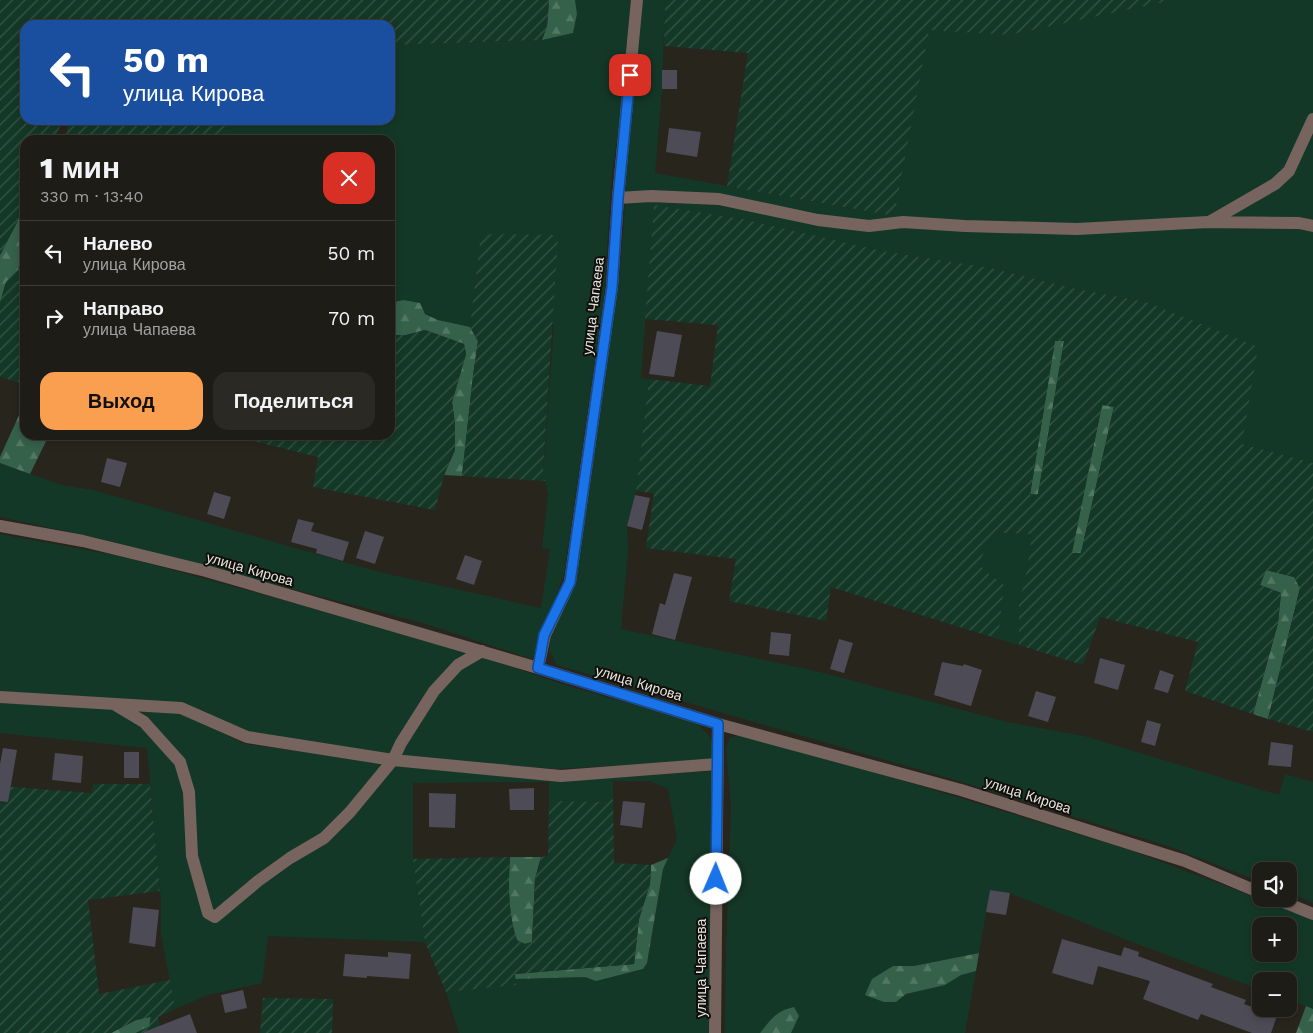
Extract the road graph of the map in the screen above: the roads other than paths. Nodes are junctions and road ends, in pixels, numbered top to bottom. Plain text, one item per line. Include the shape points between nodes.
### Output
1 (637, 0) edge
2 (1313, 119) edge
3 (618, 198) junction
4 (1208, 222) junction
5 (1313, 226) edge
6 (0, 526) edge
7 (482, 652) junction
8 (538, 668) junction
9 (0, 697) edge
10 (111, 703) junction
11 (718, 724) junction
12 (393, 760) junction
13 (717, 764) junction
14 (1252, 888) edge
15 (1296, 907) edge
16 (1313, 914) edge
17 (715, 1033) edge

1 - 3 street, улица Чапаева
2 - 4 street via 1289,170 1275,184
3 - 4 street via 719,199 818,220 869,226 903,222 1078,229
3 - 8 street, улица Чапаева via 612,287 570,582 544,635
4 - 5 street
6 - 7 street, улица Кирова via 83,541 206,571
7 - 8 street, улица Кирова
7 - 12 street via 458,665 434,690
8 - 11 street, улица Кирова
9 - 10 street
10 - 12 street via 181,708 247,737
10 - 12 street via 144,722 180,762 189,792 192,856 208,913 215,917 258,881 324,838
11 - 13 street, улица Чапаева
11 - 14 street, улица Кирова via 970,793 1185,861
12 - 13 street via 561,776
13 - 17 street, улица Чапаева
15 - 16 street

